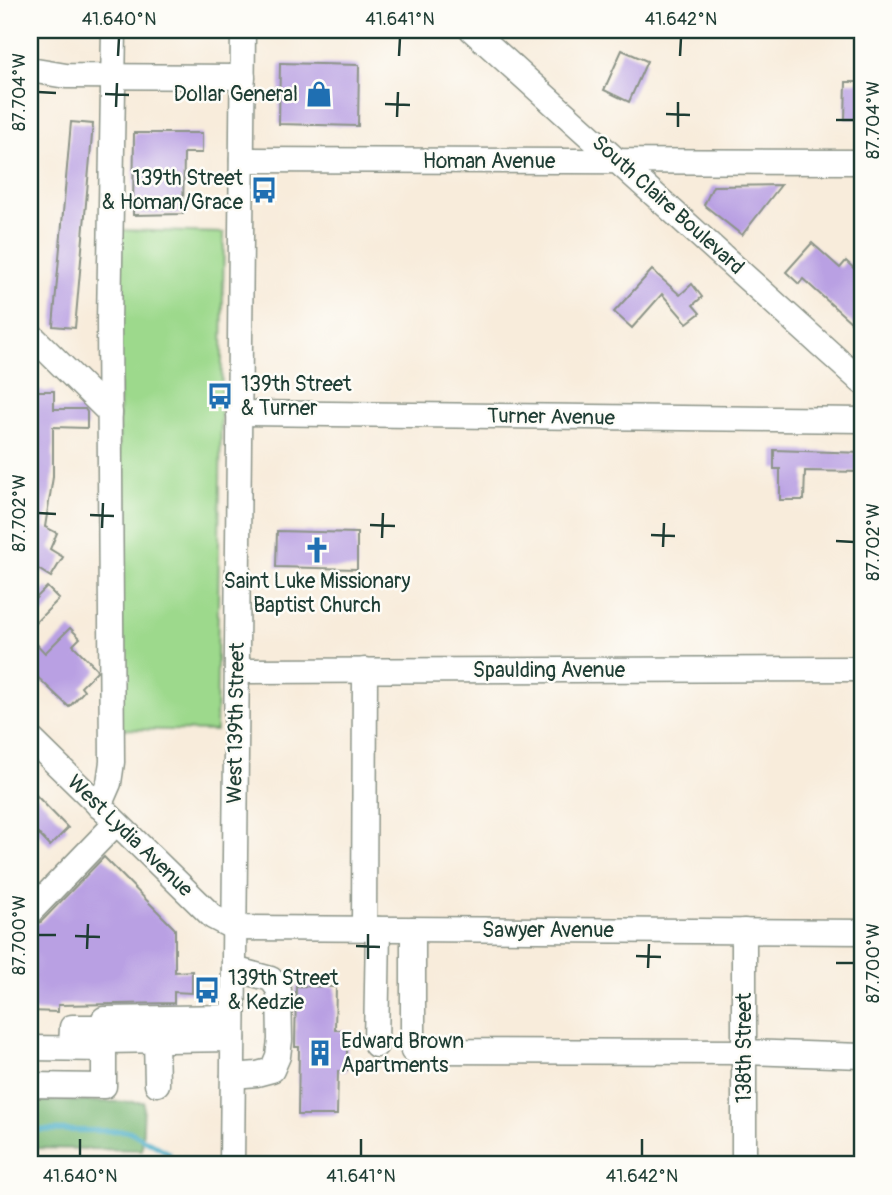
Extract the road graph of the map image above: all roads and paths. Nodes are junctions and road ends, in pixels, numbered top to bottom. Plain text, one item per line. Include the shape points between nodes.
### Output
1 (114, 30) edge
2 (243, 30) edge
3 (472, 30) edge
4 (30, 70) edge
5 (115, 76) junction
6 (243, 77) junction
7 (242, 160) junction
8 (620, 161) junction
9 (862, 162) edge
10 (30, 334) edge
11 (65, 369) junction
12 (109, 372) junction
13 (862, 382) edge
14 (110, 413) junction
15 (239, 413) junction
16 (862, 420) edge
17 (862, 669) edge
18 (365, 670) junction
19 (237, 671) junction
20 (31, 743) edge
21 (99, 806) junction
22 (116, 823) junction
23 (30, 912) edge
24 (234, 928) junction
25 (371, 929) junction
26 (413, 929) junction
27 (744, 931) junction
28 (862, 932) edge
29 (233, 969) junction
30 (233, 1028) junction
31 (104, 1034) junction
32 (156, 1041) junction
33 (376, 1045) dead end
34 (30, 1048) edge
35 (744, 1052) junction
36 (862, 1056) edge
37 (233, 1076) junction
38 (157, 1084) dead end
39 (30, 1085) edge
40 (232, 1165) edge
41 (744, 1165) edge

1 - 5 street
2 - 6 street, West 139th Street
3 - 8 street, South Claire Boulevard
4 - 5 street
5 - 6 street
5 - 12 street
6 - 7 street, West 139th Street
7 - 8 street, Homan Avenue
7 - 15 street, West 139th Street
8 - 9 street, Homan Avenue
8 - 13 street, South Claire Boulevard
10 - 11 street
11 - 12 street
11 - 14 street
12 - 14 street
14 - 21 street via 112,762
15 - 16 street, Turner Avenue
15 - 19 street, West 139th Street
17 - 18 street, Spaulding Avenue
18 - 19 street, Spaulding Avenue
18 - 25 street
19 - 24 street, West 139th Street
20 - 21 street, West Lydia Avenue
21 - 22 street, West Lydia Avenue
22 - 23 street
22 - 24 street, West Lydia Avenue via 213,917
24 - 25 street, Sawyer Avenue
24 - 29 street, West 139th Street
25 - 26 street, Sawyer Avenue
25 - 33 street
26 - 27 street, Sawyer Avenue
26 - 35 street via 413,1051
27 - 28 street, Sawyer Avenue
27 - 35 street, 138th Street
29 - 30 street, West 139th Street
29 - 37 street via 271,979 279,990 280,1040 272,1070
30 - 31 street
30 - 32 street
30 - 37 street, West 139th Street
31 - 32 street
31 - 34 street via 71,1048
31 - 39 street via 104,1086
32 - 38 street
35 - 36 street
35 - 41 street, 138th Street
37 - 40 street, West 139th Street

